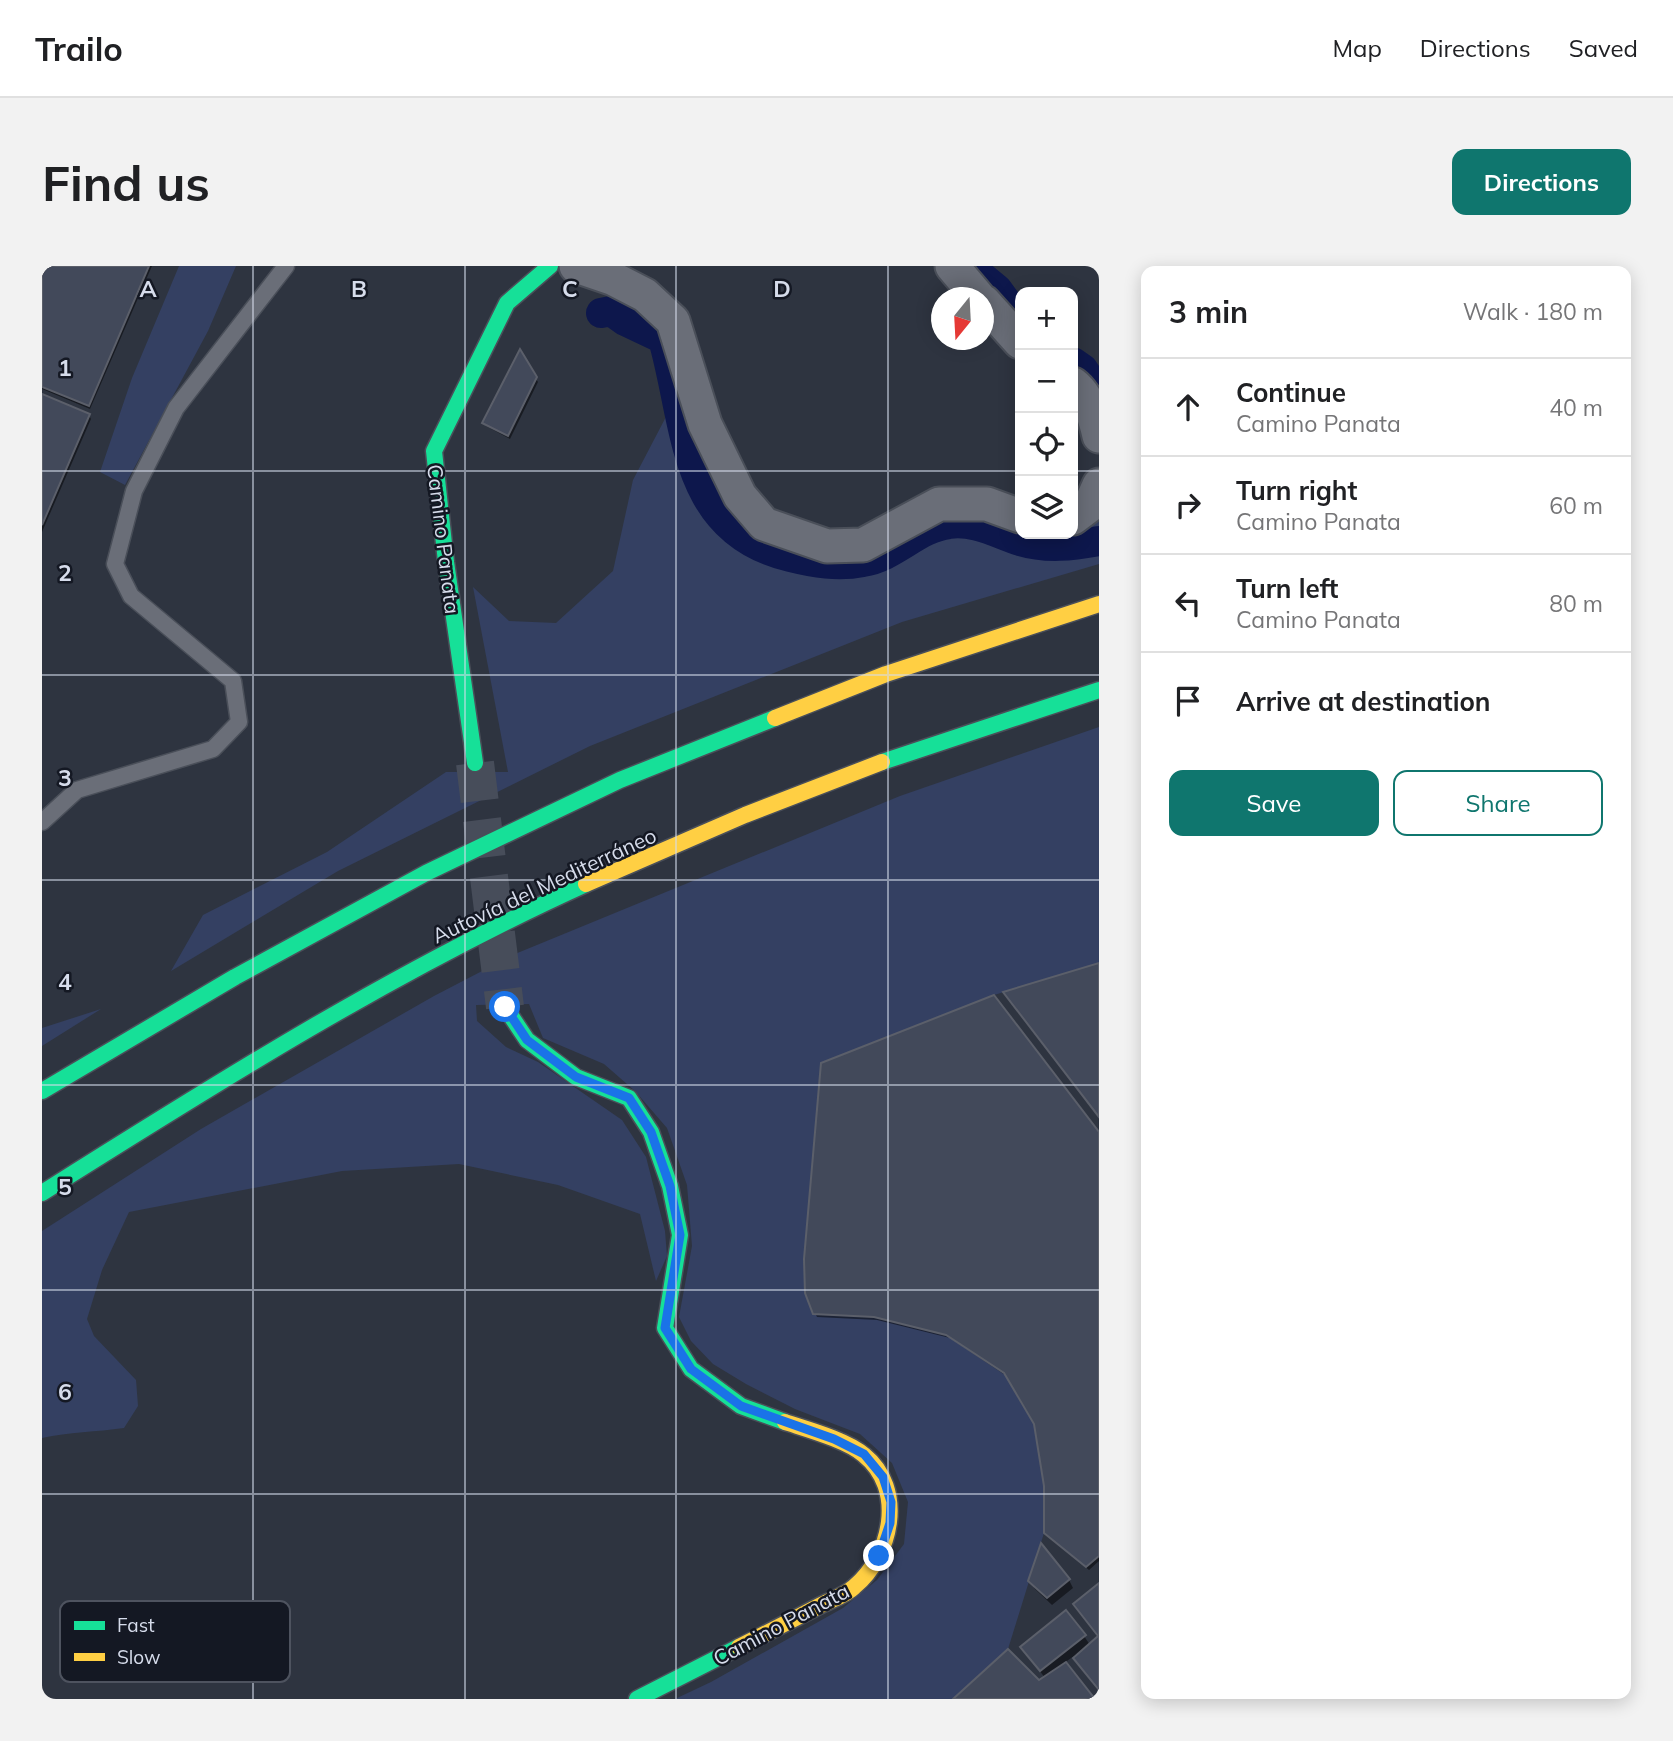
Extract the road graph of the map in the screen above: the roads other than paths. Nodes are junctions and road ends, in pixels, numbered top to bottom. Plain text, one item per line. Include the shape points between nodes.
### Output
1 (286, 266) edge
2 (550, 266) edge
3 (576, 266) edge
4 (952, 266) edge
5 (970, 287) edge
6 (994, 313) edge
7 (1015, 336) edge
8 (1078, 388) edge
9 (1099, 436) edge
10 (1099, 485) edge
11 (1015, 514) edge
12 (1078, 514) edge
13 (1099, 604) edge
14 (1099, 690) edge
15 (475, 763) tunnel mouth
16 (42, 822) edge
17 (505, 1007) tunnel mouth
18 (42, 1091) edge
19 (42, 1193) edge
20 (637, 1699) edge

1 - 16 lane via 176,408 134,491 115,564 131,596 233,681 239,722 213,749 77,790
2 - 15 main road, Camino Panata via 507,303 434,451
3 - 11 street via 645,295 673,321 705,424 740,496 764,524 827,546 863,545 939,504 986,504
4 - 5 street
6 - 7 street
8 - 9 street
10 - 12 street via 1090,505
13 - 18 main road via 886,674 620,780 426,873 235,977
14 - 19 main road, Autovía del Mediterráneo via 994,722 795,795 600,878 406,974 161,1117
17 - 20 main road, Camino Panata via 527,1040 576,1077 629,1098 651,1132 670,1186 680,1235 665,1328 691,1369 741,1406 864,1454 883,1477 891,1502 890,1523 879,1556 854,1588

